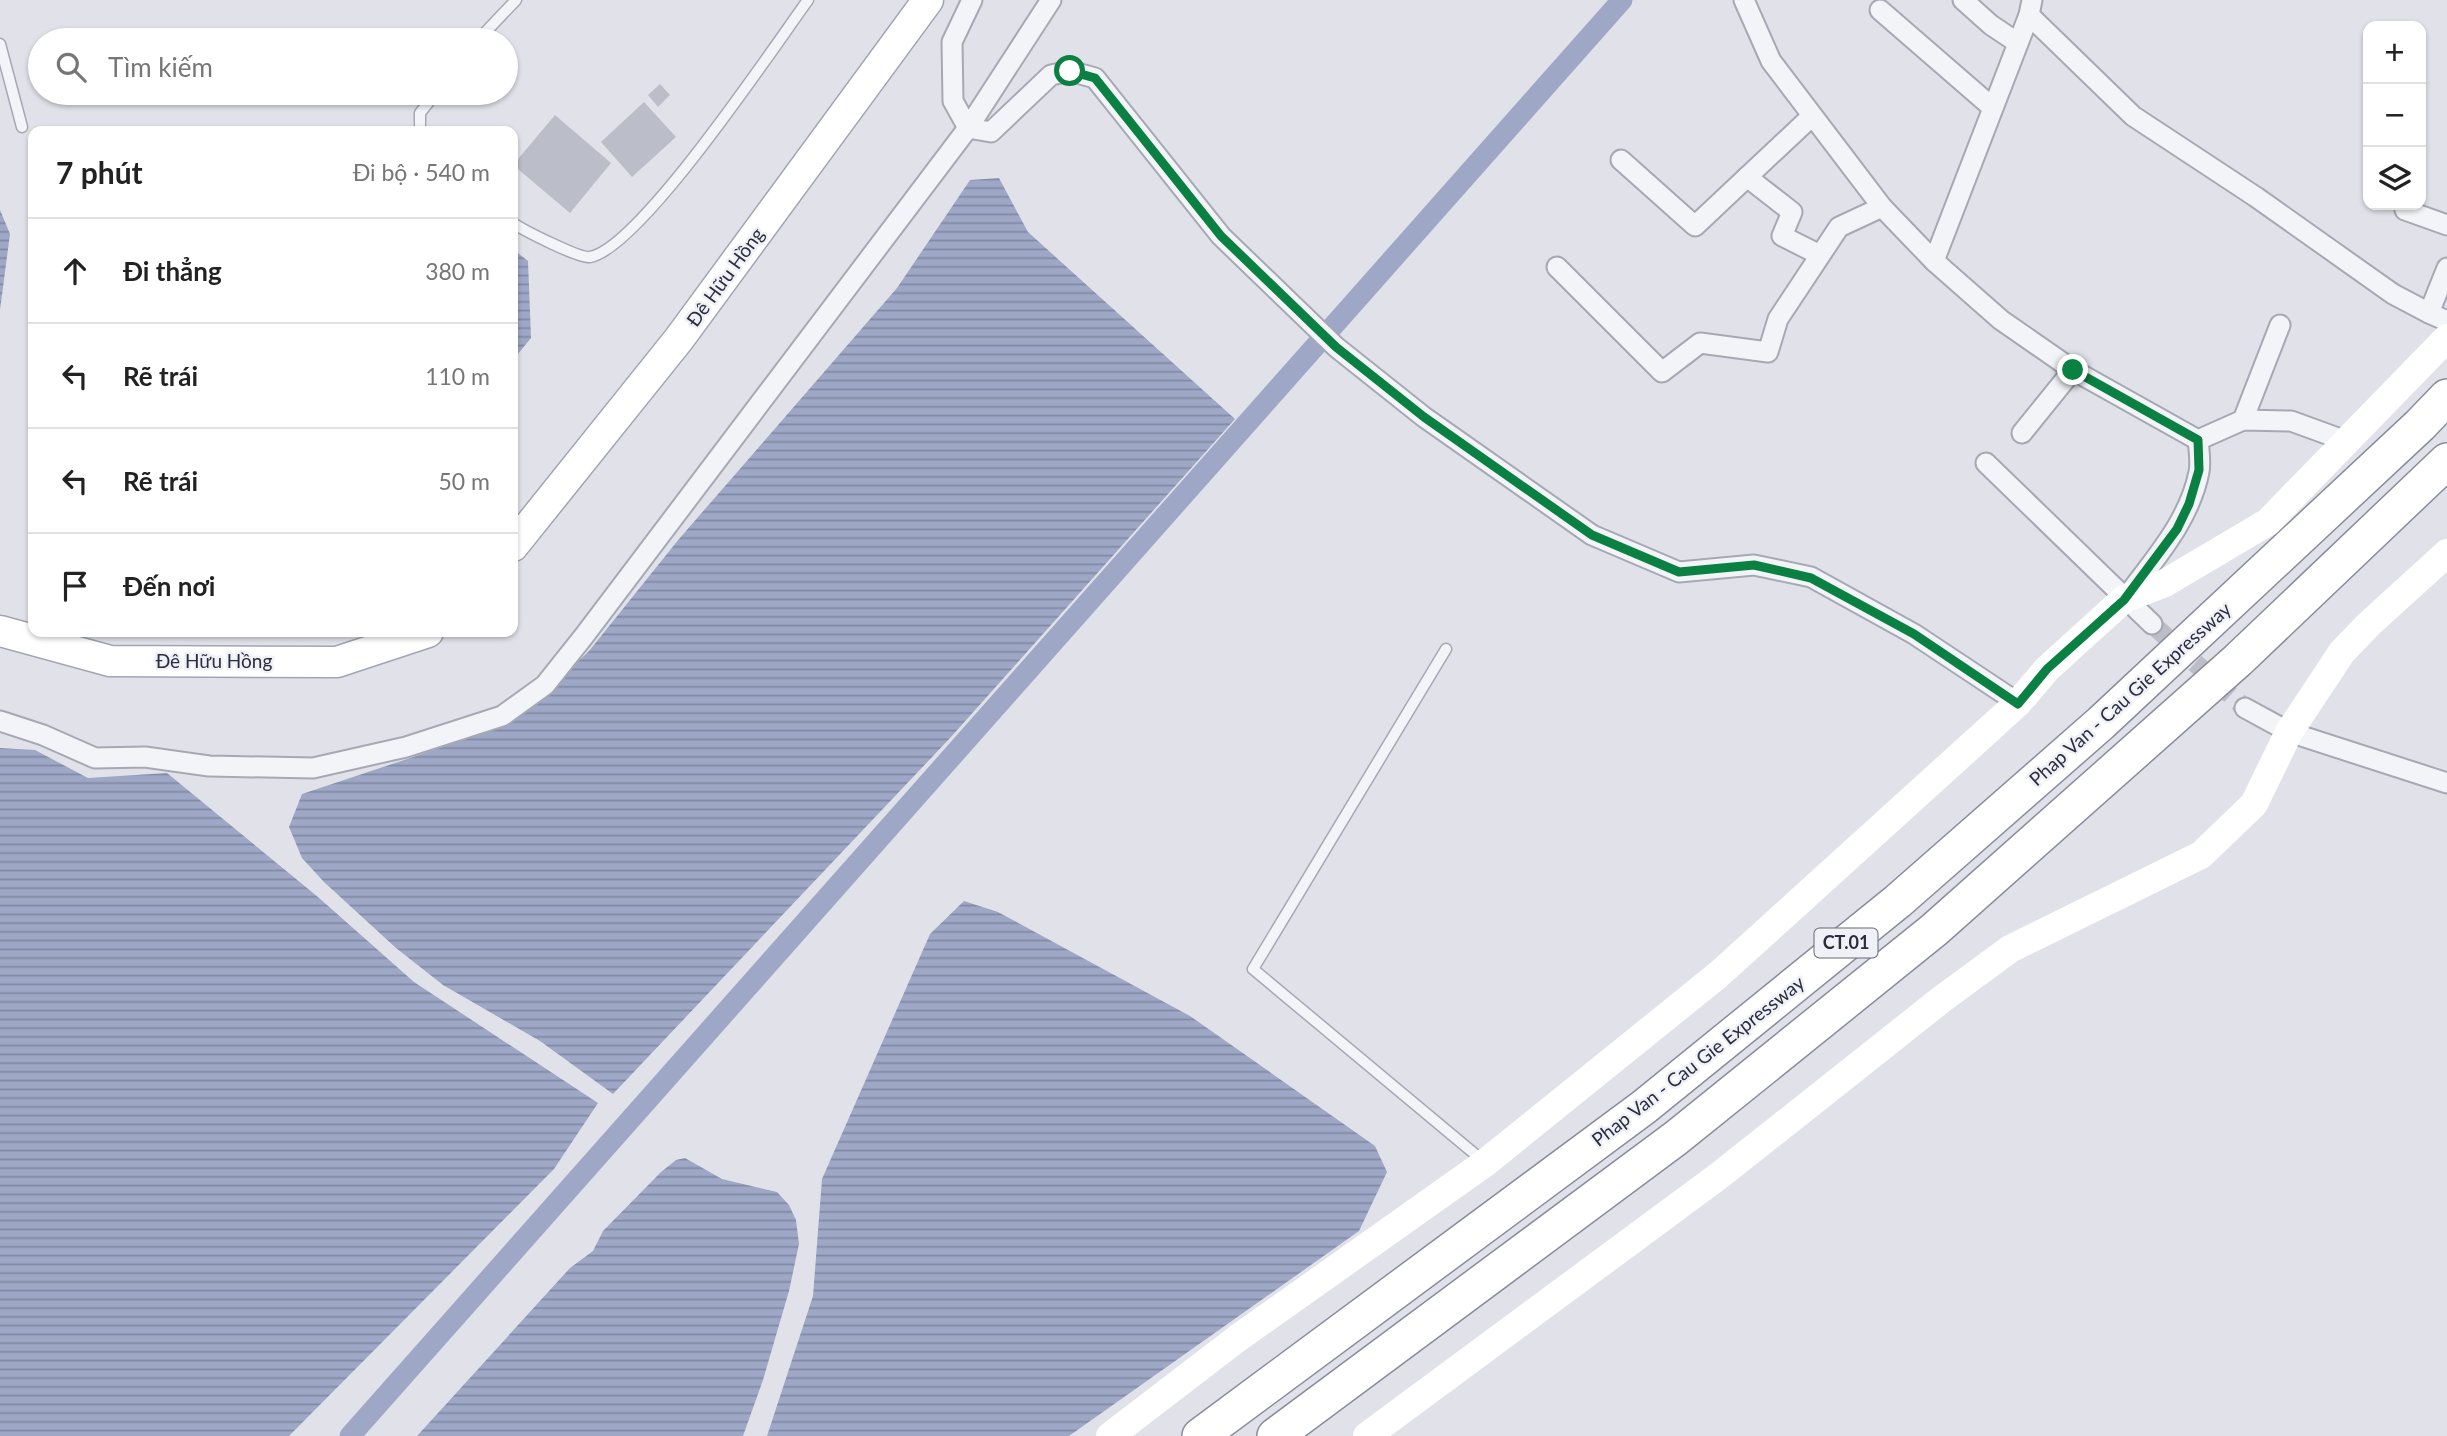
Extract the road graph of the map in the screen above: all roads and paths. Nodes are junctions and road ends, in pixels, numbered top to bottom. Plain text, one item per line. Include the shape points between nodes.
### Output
1 (516, 0) edge
2 (808, 0) edge
3 (928, 0) edge
4 (972, 0) edge
5 (1051, 0) edge
6 (1744, 0) edge
7 (1963, 0) edge
8 (2030, 8) edge
9 (1880, 9) dead end
10 (489, 28) edge
11 (2018, 43) junction
12 (0, 44) edge
13 (426, 105) edge
14 (1993, 108) junction
15 (1812, 116) junction
16 (420, 126) edge
17 (22, 127) dead end
18 (968, 128) junction
19 (1621, 160) dead end
20 (1747, 177) junction
21 (1882, 207) junction
22 (2405, 210) edge
23 (2447, 225) edge
24 (518, 226) edge
25 (1820, 256) junction
26 (1934, 261) junction
27 (1557, 267) dead end
28 (2447, 268) edge
29 (2438, 317) edge
30 (2280, 325) dead end
31 (2447, 338) edge
32 (2073, 370) junction
33 (2447, 397) edge
34 (2243, 420) junction
35 (2022, 433) dead end
36 (2198, 440) junction
37 (2346, 441) junction
38 (2447, 461) edge
39 (1986, 463) dead end
40 (518, 540) edge
41 (2447, 553) edge
42 (2124, 600) junction
43 (2152, 624) tunnel mouth
44 (0, 631) edge
45 (413, 637) edge
46 (1446, 649) dead end
47 (2018, 704) junction
48 (2245, 708) tunnel mouth
49 (0, 721) edge
50 (2290, 732) junction
51 (2447, 783) edge
52 (1485, 1163) junction
53 (1110, 1436) edge
54 (1200, 1436) edge
55 (1275, 1436) edge
56 (1367, 1436) edge

1 - 10 lane
2 - 24 lane via 670,186 603,253 587,258 570,253
3 - 40 main road, Đê Hữu Hồng via 679,339
4 - 18 street via 952,41 953,101
5 - 18 street
6 - 15 street via 1771,61
7 - 11 street
8 - 11 street
8 - 29 street via 2133,116 2393,294
9 - 14 street
11 - 14 street
12 - 17 lane
13 - 16 lane via 420,113
14 - 26 street
15 - 20 street
15 - 21 street
18 - 47 street via 991,132 1051,75 1070,71 1095,78 1221,236 1336,347 1424,417 1592,535 1679,572 1754,565 1811,578 1914,634
18 - 49 street via 584,636 545,685 502,716 407,747 313,768 95,758
19 - 20 street via 1695,226
20 - 25 street via 1792,212 1782,236
21 - 25 street via 1839,227
21 - 26 street
22 - 23 street
25 - 27 street via 1778,319 1768,352 1700,343 1662,372
26 - 32 street via 2001,320
28 - 29 street
30 - 34 street
31 - 37 street
32 - 35 street
32 - 36 street
33 - 54 highway, Phap Van - Cau Gie Expressway / CT.01 via 2101,723 1898,901 1644,1107
34 - 36 street
34 - 37 street via 2291,421
36 - 42 street via 2199,470 2189,504 2177,529
37 - 42 street via 2268,522 2165,583
38 - 55 highway, CT.01 via 2238,660 1934,930 1676,1138
39 - 42 street
41 - 50 street via 2342,652
42 - 43 street
42 - 47 street via 2047,669
44 - 45 main road, Đê Hữu Hồng via 110,661 337,662
46 - 52 lane via 1253,969
47 - 52 street via 1718,975
48 - 50 street
50 - 51 street
50 - 56 street via 2254,804 2201,855 2010,949 1720,1175
52 - 53 street via 1238,1338

